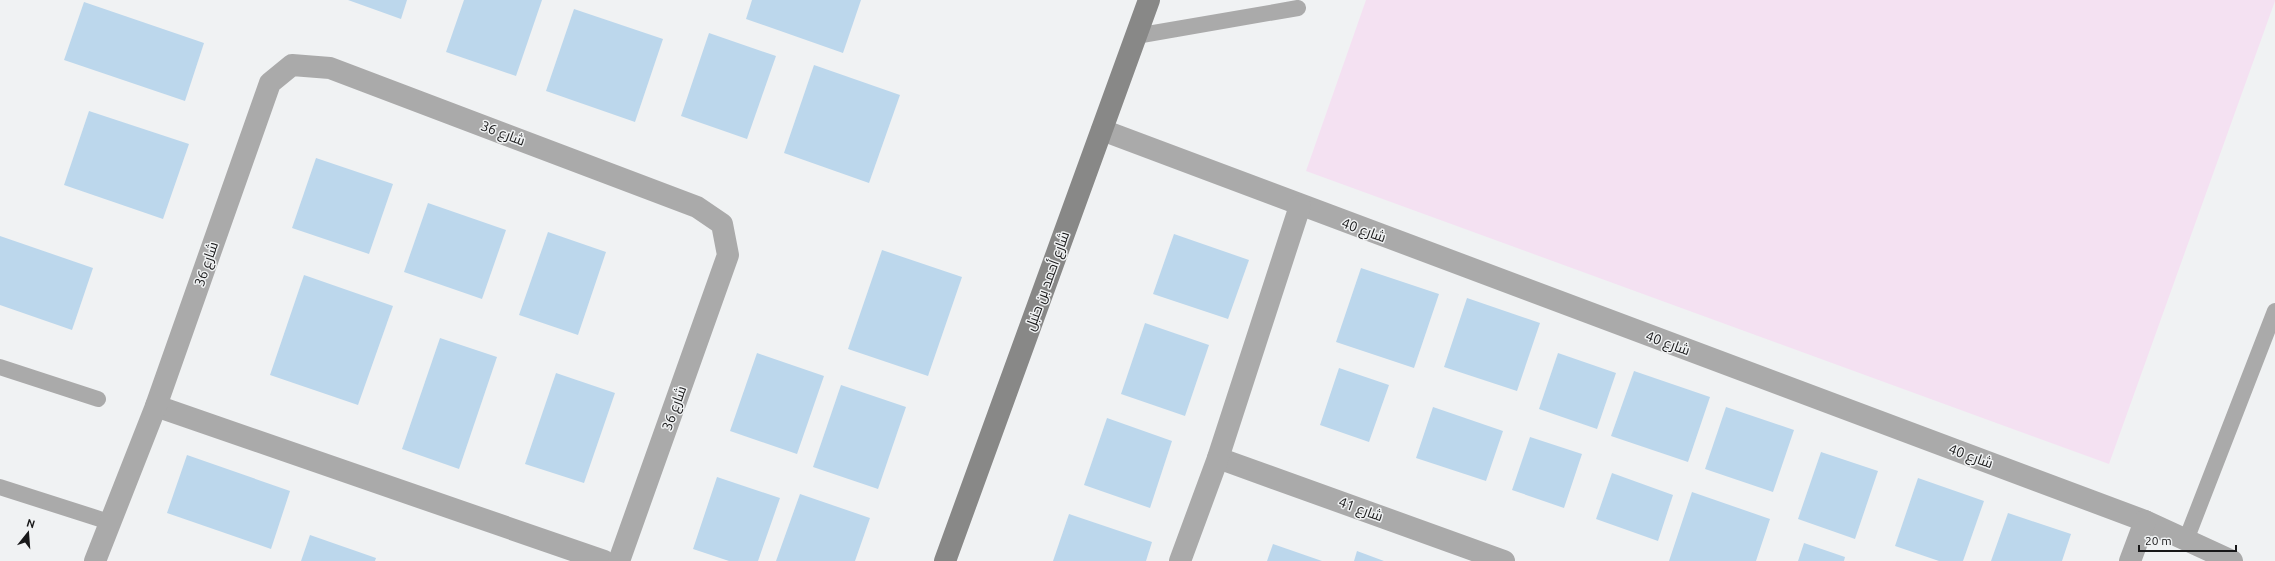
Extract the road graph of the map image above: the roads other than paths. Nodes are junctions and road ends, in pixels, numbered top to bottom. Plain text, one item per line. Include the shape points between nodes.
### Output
1 (1150, 0) edge
2 (1298, 8) dead end
3 (1136, 36) junction
4 (1102, 130) junction
5 (1300, 206) junction
6 (2275, 311) edge
7 (0, 367) edge
8 (98, 399) dead end
9 (156, 406) junction
10 (1218, 458) junction
11 (0, 487) edge
12 (2145, 521) junction
13 (109, 522) junction
14 (2186, 540) junction
15 (95, 561) edge
16 (604, 561) edge
17 (619, 561) edge
18 (945, 561) edge
19 (1180, 561) edge
20 (1504, 561) edge
21 (2130, 561) edge
22 (2232, 561) edge

1 - 3 street, شارع أحمد بن حنبل
2 - 3 lane
3 - 4 street, شارع أحمد بن حنبل
4 - 5 street, شارع 40
4 - 18 street, شارع أحمد بن حنبل
5 - 10 street
5 - 12 street, شارع 40
6 - 14 lane
7 - 8 lane
9 - 13 street, شارع 36
9 - 16 street
9 - 17 street, شارع 36 via 270,83 292,65 330,68 697,207 722,224 728,255
10 - 19 street
10 - 20 street, شارع 41
11 - 13 lane
12 - 14 street, شارع 40
12 - 21 street
13 - 15 street, شارع 36
14 - 22 street, شارع 40

